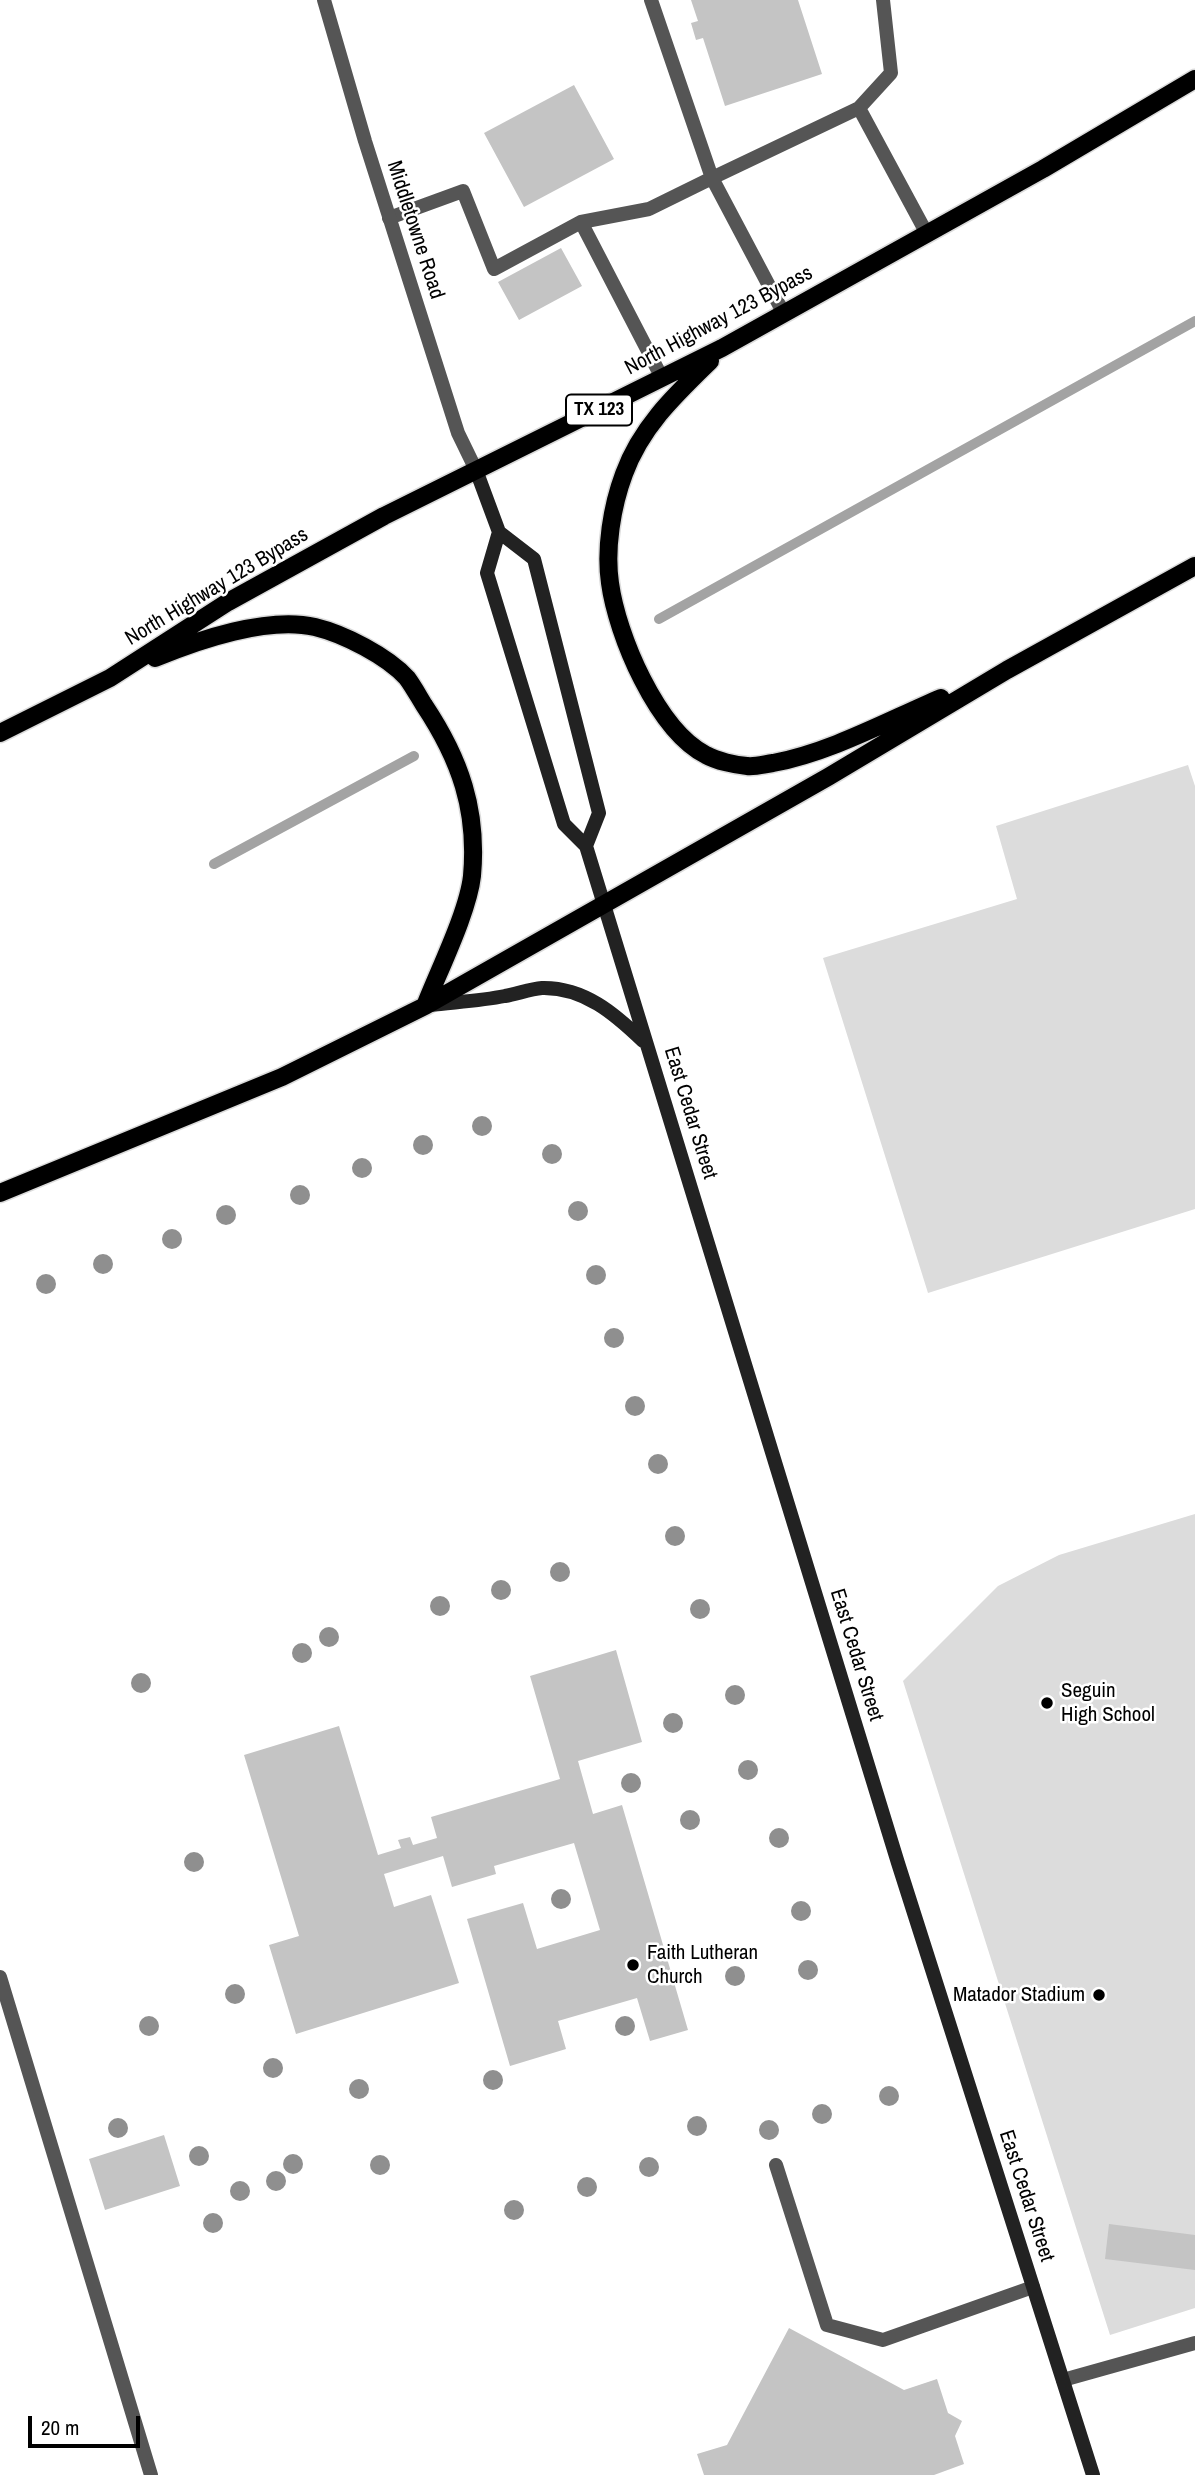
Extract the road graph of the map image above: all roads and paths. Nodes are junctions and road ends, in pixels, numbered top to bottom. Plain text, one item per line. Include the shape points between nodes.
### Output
1 (324, 0) edge
2 (651, 0) edge
3 (883, 0) edge
4 (1195, 79) edge
5 (859, 108) junction
6 (712, 178) junction
7 (389, 218) junction
8 (581, 222) junction
9 (927, 234) junction
10 (784, 314) junction
11 (722, 348) junction
12 (662, 378) junction
13 (477, 470) junction
14 (499, 532) junction
15 (1195, 566) edge
16 (1007, 670) junction
17 (110, 678) junction
18 (0, 733) edge
19 (586, 846) junction
20 (603, 904) junction
21 (425, 1006) junction
22 (646, 1044) junction
23 (0, 1193) edge
24 (0, 1977) edge
25 (776, 2165) dead end
26 (1033, 2287) junction
27 (1195, 2343) edge
28 (1063, 2380) junction
29 (1088, 2474) edge
30 (151, 2475) edge

1 - 7 street, Middletowne Road
2 - 6 street
3 - 5 street via 891,73
4 - 9 main road, North Highway 123 Bypass / TX 123
5 - 6 street
5 - 9 street
6 - 8 street via 649,209
6 - 10 street
7 - 8 street via 463,191 494,269
7 - 13 street, Middletowne Road via 458,433
8 - 12 street
9 - 10 main road, North Highway 123 Bypass / TX 123
10 - 11 main road, North Highway 123 Bypass / TX 123
11 - 12 main road, North Highway 123 Bypass / TX 123
11 - 16 main road via 665,405 645,432 624,473 610,520 610,583 624,635 643,684 672,727 706,755 749,767 799,758
12 - 13 main road, North Highway 123 Bypass / TX 123
13 - 14 street
13 - 17 main road, North Highway 123 Bypass / TX 123 via 228,602
14 - 19 street, East Cedar Street via 487,573 564,824
14 - 19 street via 534,559 599,813
15 - 16 main road
16 - 20 main road
17 - 18 main road, North Highway 123 Bypass / TX 123
17 - 21 main road via 228,633 282,624 315,627 367,648 406,678 439,728 461,773 471,820 472,877
19 - 20 street, East Cedar Street
20 - 21 main road
20 - 22 street, East Cedar Street
21 - 22 street via 541,988 572,991 620,1019
21 - 23 main road via 282,1077
22 - 26 street, East Cedar Street
24 - 30 street
25 - 26 street via 827,2325 883,2340
26 - 28 street, East Cedar Street
27 - 28 street
28 - 29 street, East Cedar Street

